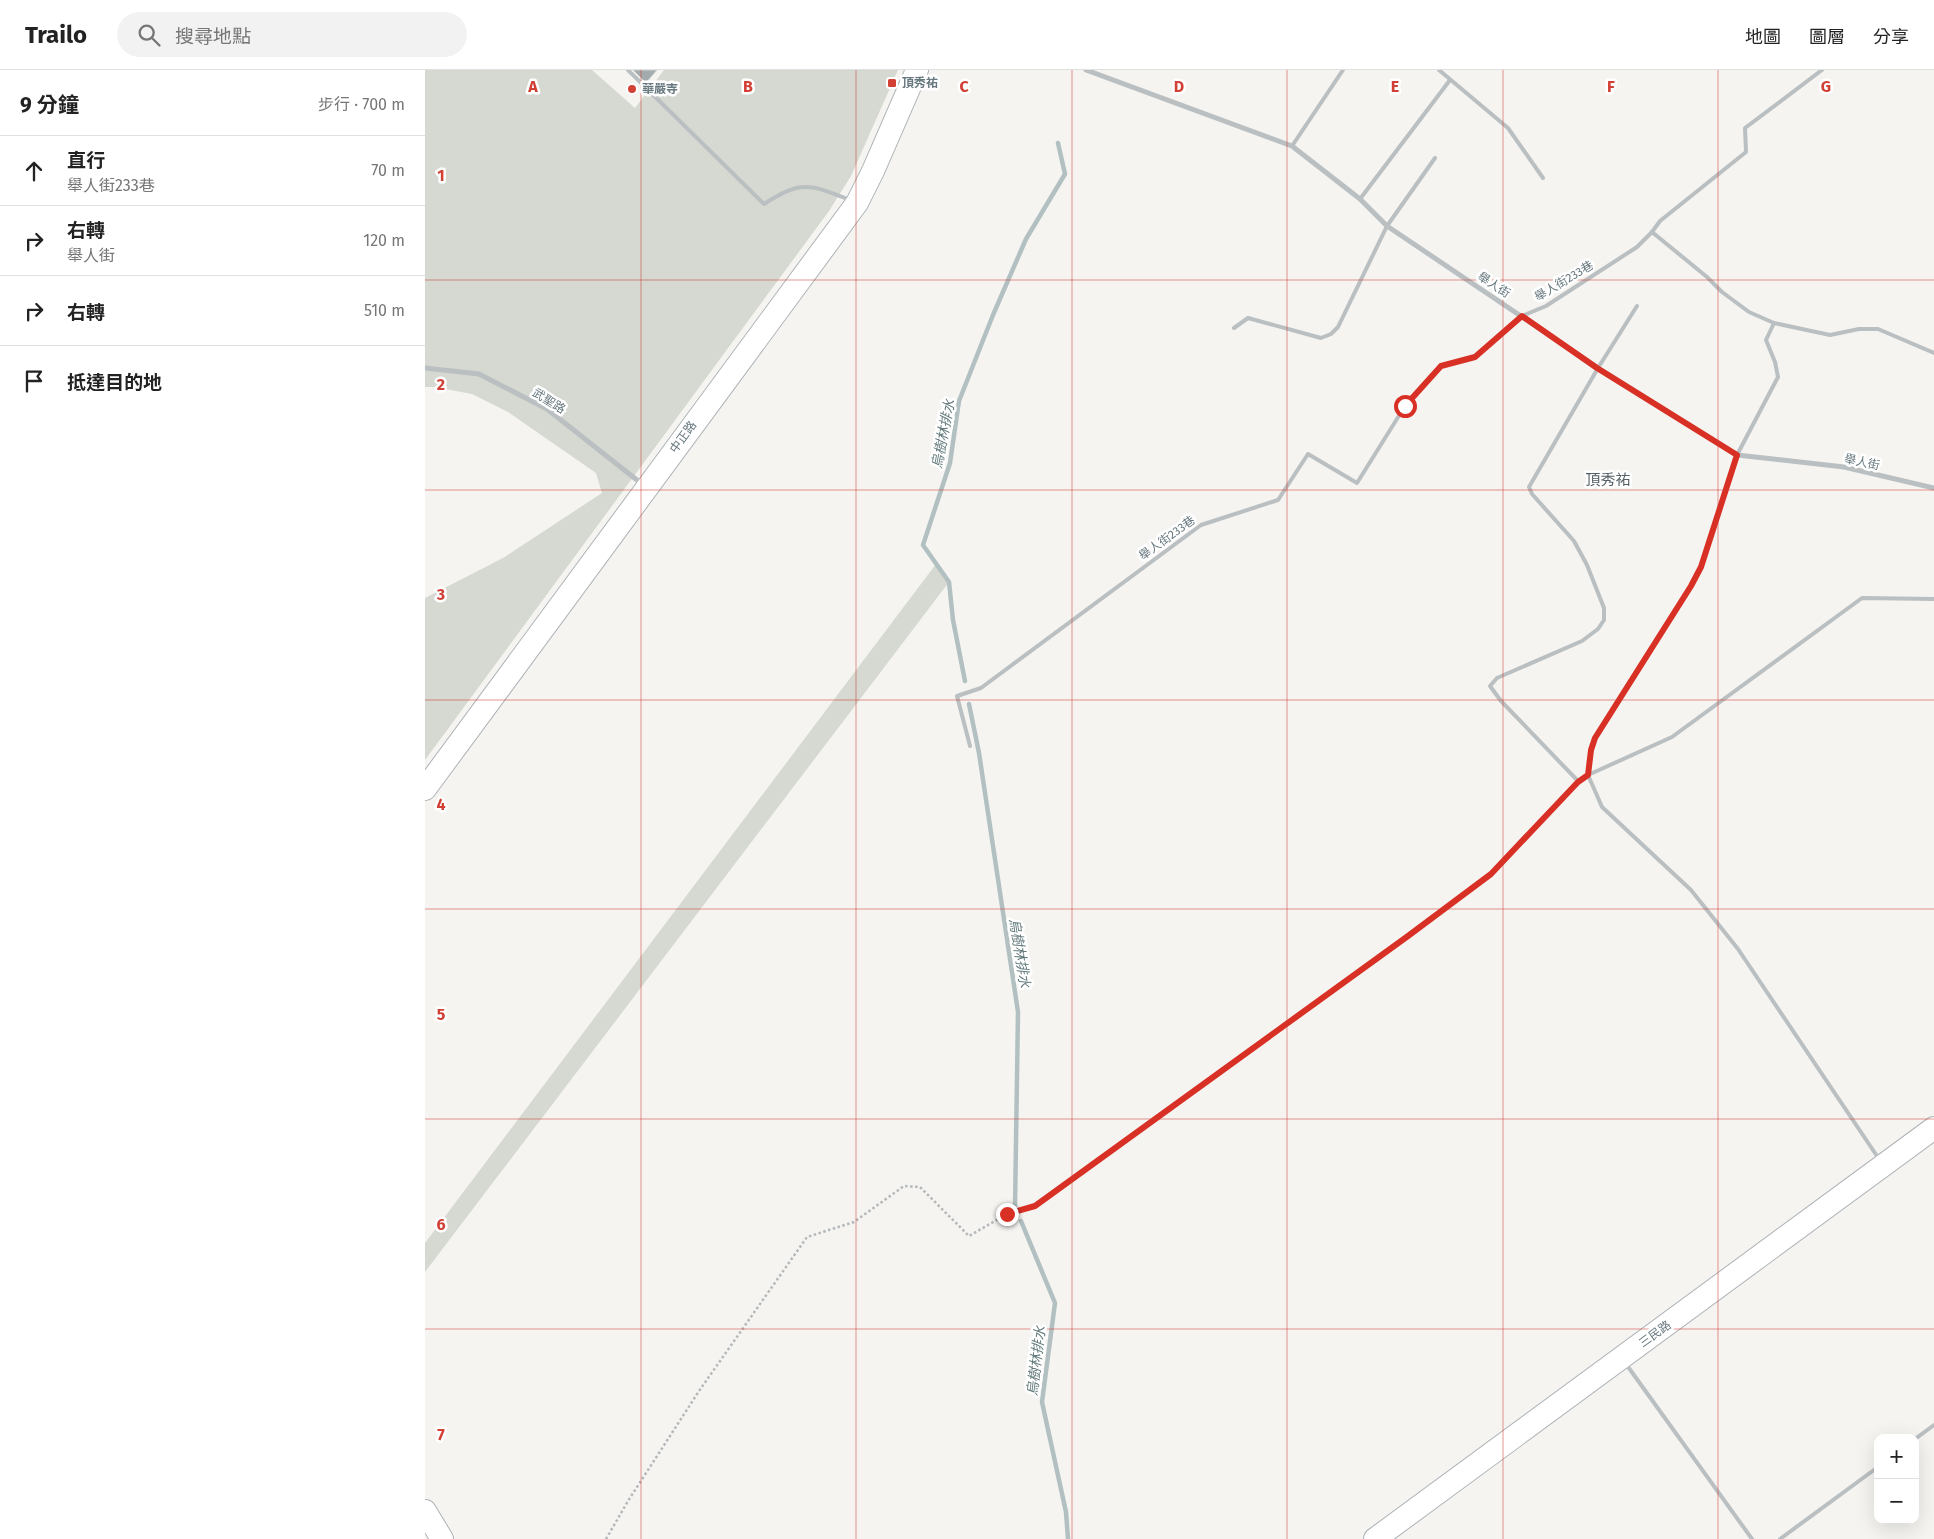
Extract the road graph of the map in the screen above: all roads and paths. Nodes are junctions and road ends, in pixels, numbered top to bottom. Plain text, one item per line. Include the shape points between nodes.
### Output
1 (628, 70) edge
2 (917, 70) edge
3 (1086, 70) edge
4 (1343, 70) edge
5 (1439, 70) edge
6 (1822, 70) edge
7 (1450, 80) junction
8 (1292, 146) junction
9 (1435, 158) dead end
10 (1543, 178) dead end
11 (1359, 199) junction
12 (857, 203) junction
13 (1387, 226) junction
14 (1652, 232) junction
15 (1637, 306) dead end
16 (1522, 316) junction
17 (1774, 323) junction
18 (1234, 328) dead end
19 (1934, 353) edge
20 (425, 368) edge
21 (1597, 368) junction
22 (1737, 455) junction
23 (646, 487) junction
24 (1934, 488) edge
25 (1934, 599) edge
26 (970, 746) dead end
27 (1588, 775) junction
28 (1578, 782) junction
29 (425, 789) edge
30 (1934, 1128) edge
31 (1884, 1166) junction
32 (1035, 1206) joint
33 (1622, 1358) junction
34 (1934, 1425) edge
35 (1919, 1436) edge
36 (1874, 1470) edge
37 (425, 1511) edge
38 (442, 1539) edge
39 (606, 1539) edge
40 (1375, 1539) edge
41 (1753, 1539) edge
42 (1780, 1539) edge

1 - 12 lane via 764,204 784,192 805,186
2 - 12 main road, 中正路
3 - 8 street, 舉人街
4 - 8 lane
5 - 7 lane
6 - 14 lane, 舉人街233巷 via 1745,128 1747,152 1660,221
7 - 10 lane via 1508,128
7 - 11 lane
8 - 11 street, 舉人街
9 - 13 lane
11 - 13 street, 舉人街
12 - 23 main road, 中正路
13 - 16 street, 舉人街
13 - 18 lane via 1338,327 1331,334 1321,338 1248,318
14 - 16 lane, 舉人街233巷 via 1637,247 1545,306
14 - 17 lane via 1722,292 1749,312
15 - 21 lane
16 - 21 street, 舉人街
16 - 26 lane, 舉人街233巷 via 1475,357 1441,366 1405,406 1357,483 1307,454 1278,500 1201,525 981,688 957,696
17 - 19 lane via 1830,335 1877,328
17 - 22 lane via 1766,340 1778,377
20 - 23 street, 武聖路 via 479,374 547,409
21 - 22 street, 舉人街
21 - 28 lane via 1529,487 1574,541 1604,608 1604,620 1582,641 1497,678 1490,686
22 - 24 street, 舉人街 via 1844,467
22 - 27 lane via 1701,567 1595,738
23 - 29 main road, 中正路
25 - 27 lane via 1862,598 1671,737
27 - 28 lane
27 - 31 lane via 1602,807 1691,890 1738,949
28 - 32 lane via 1491,874
30 - 31 main road, 三民路
31 - 33 main road, 三民路
32 - 39 path via 1007,1214 969,1236 920,1187 904,1186 854,1222 807,1237 699,1391
33 - 40 main road, 三民路
33 - 41 lane
34 - 35 lane
36 - 42 lane
37 - 38 main road

